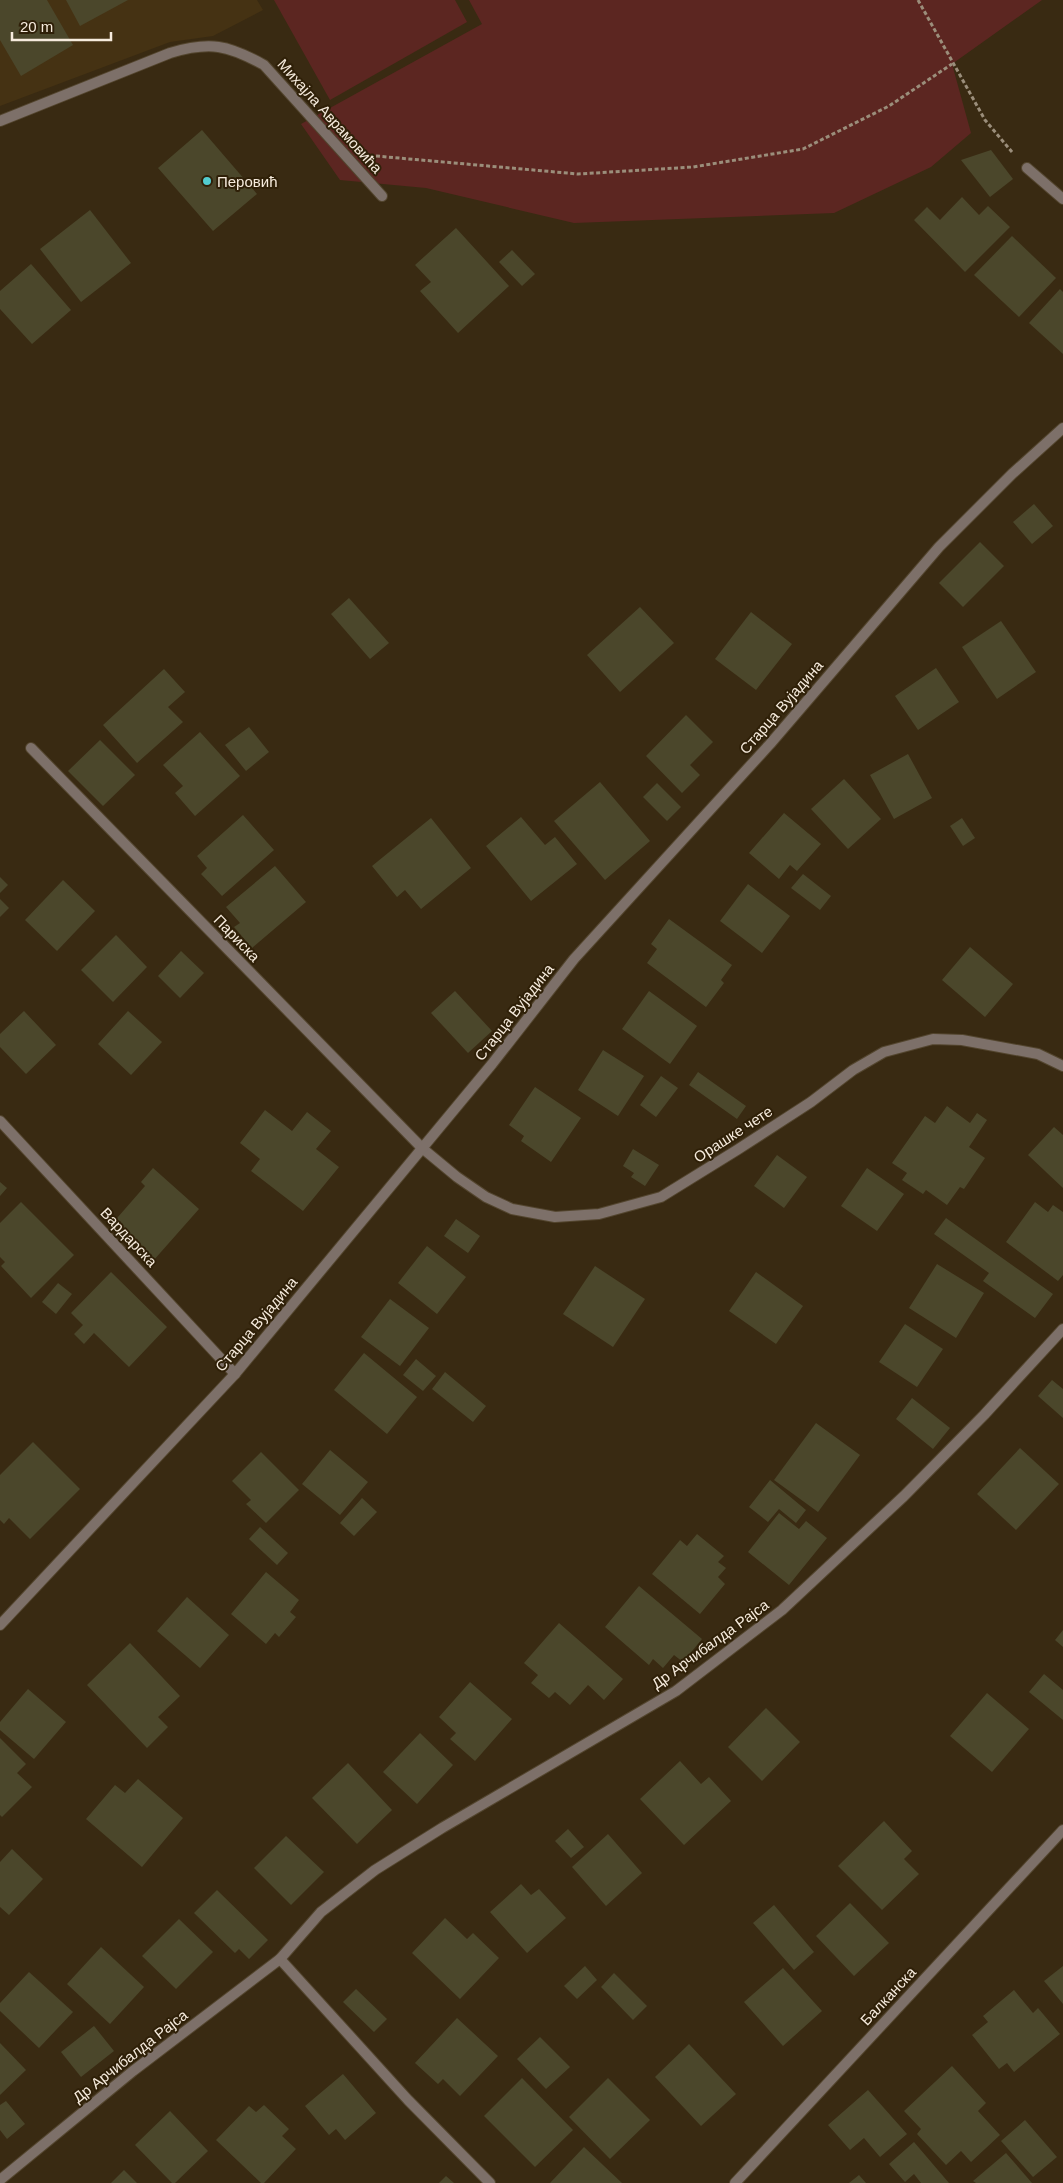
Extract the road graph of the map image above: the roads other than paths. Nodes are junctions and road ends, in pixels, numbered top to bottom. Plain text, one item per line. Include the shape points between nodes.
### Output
1 (0, 121) edge
2 (1027, 168) dead end
3 (382, 196) dead end
4 (1063, 199) edge
5 (1063, 428) edge
6 (31, 748) dead end
7 (1063, 1066) edge
8 (0, 1121) edge
9 (422, 1148) junction
10 (1063, 1329) edge
11 (235, 1374) junction
12 (0, 1625) edge
13 (1063, 1830) edge
14 (280, 1959) junction
15 (0, 2180) edge
16 (490, 2183) edge
17 (736, 2183) edge

1 - 3 street, Михајла Аврамовића via 170,53 216,45 242,53 264,65
2 - 4 street
5 - 9 street, Старца Вујадина via 939,547 770,744 574,959
6 - 9 street, Париска
7 - 9 street, Орашке чете via 1038,1054 962,1040 933,1039 884,1052 661,1197 599,1214 555,1217 512,1209 486,1197
8 - 11 street, Вардарска
9 - 11 street, Старца Вујадина
10 - 14 street, Др Арчибалда Рајса via 904,1496 782,1610 676,1691 375,1870 321,1912
11 - 12 street, Старца Вујадина
13 - 17 street, Балканска
14 - 15 street, Др Арчибалда Рајса via 133,2071
14 - 16 street via 408,2100

